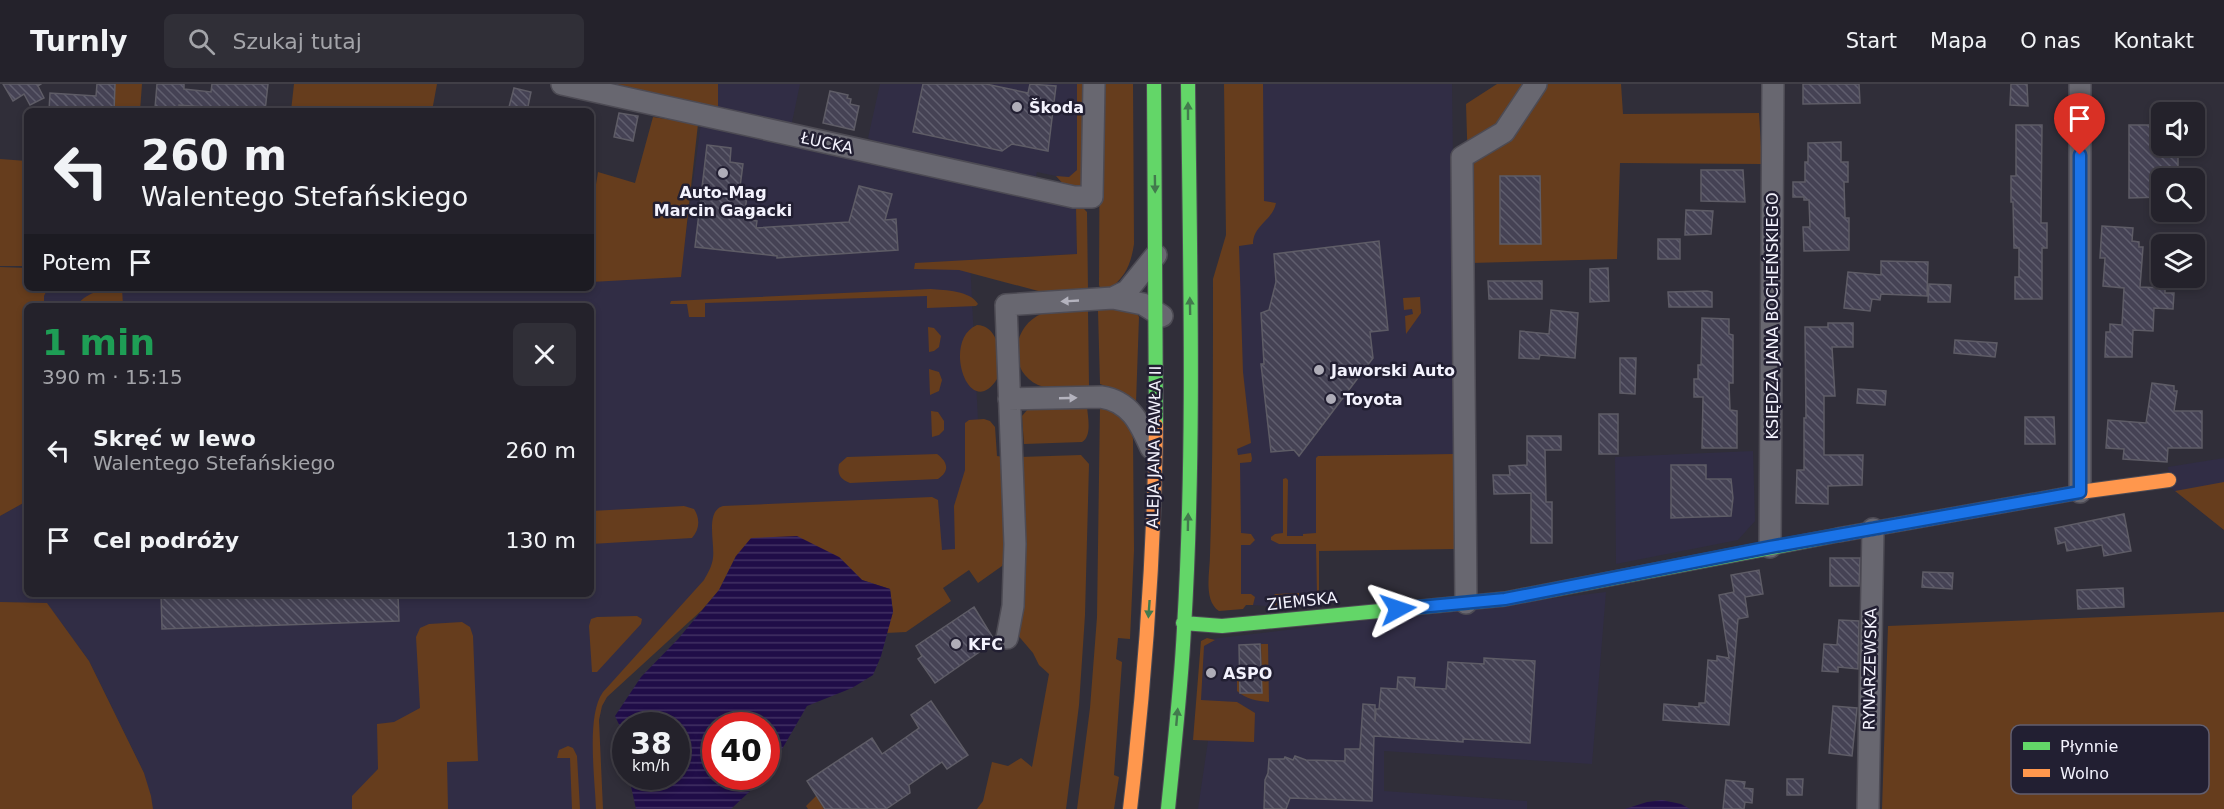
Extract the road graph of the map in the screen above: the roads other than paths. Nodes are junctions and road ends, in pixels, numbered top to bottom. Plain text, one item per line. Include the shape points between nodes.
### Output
1 (562, 84) edge
2 (1094, 84) edge
3 (1154, 84) edge
4 (1188, 84) edge
5 (1536, 84) edge
6 (1773, 84) edge
7 (2080, 84) edge
8 (1156, 255) junction
9 (1113, 298) junction
10 (1155, 310) junction
11 (1191, 352) junction
12 (1010, 399) junction
13 (1154, 455) junction
14 (2169, 480) dead end
15 (2080, 492) junction
16 (1873, 529) junction
17 (1770, 547) junction
18 (1466, 603) junction
19 (1184, 623) junction
20 (1007, 639) dead end
21 (1130, 809) edge
22 (1168, 809) edge
23 (1868, 809) edge

1 - 2 street, ŁUCKA via 1074,197 1092,197
3 -> 8 main road, ALEJA JANA PAWŁA II
11 -> 4 main road
5 - 18 street via 1504,132 1462,158
6 - 17 street, KSIĘDZA JANA BOCHEŃSKIEGO
7 - 15 street
8 - 9 street via 1126,291
8 - 10 main road, ALEJA JANA PAWŁA II
9 - 10 street
9 -> 12 street via 1006,305
10 - 11 street
10 - 13 main road, ALEJA JANA PAWŁA II
19 -> 11 main road
12 -> 13 street via 1111,398 1131,411
12 - 20 street via 1015,560
13 -> 21 main road, ALEJA JANA PAWŁA II via 1152,569 1142,712
14 - 15 main road, ZIEMSKA
15 - 16 main road, ZIEMSKA
16 - 17 main road, ZIEMSKA
16 - 23 street, RYNARZEWSKA
17 - 18 main road, ZIEMSKA via 1505,599
18 - 19 main road, ZIEMSKA via 1222,626
22 -> 19 main road

